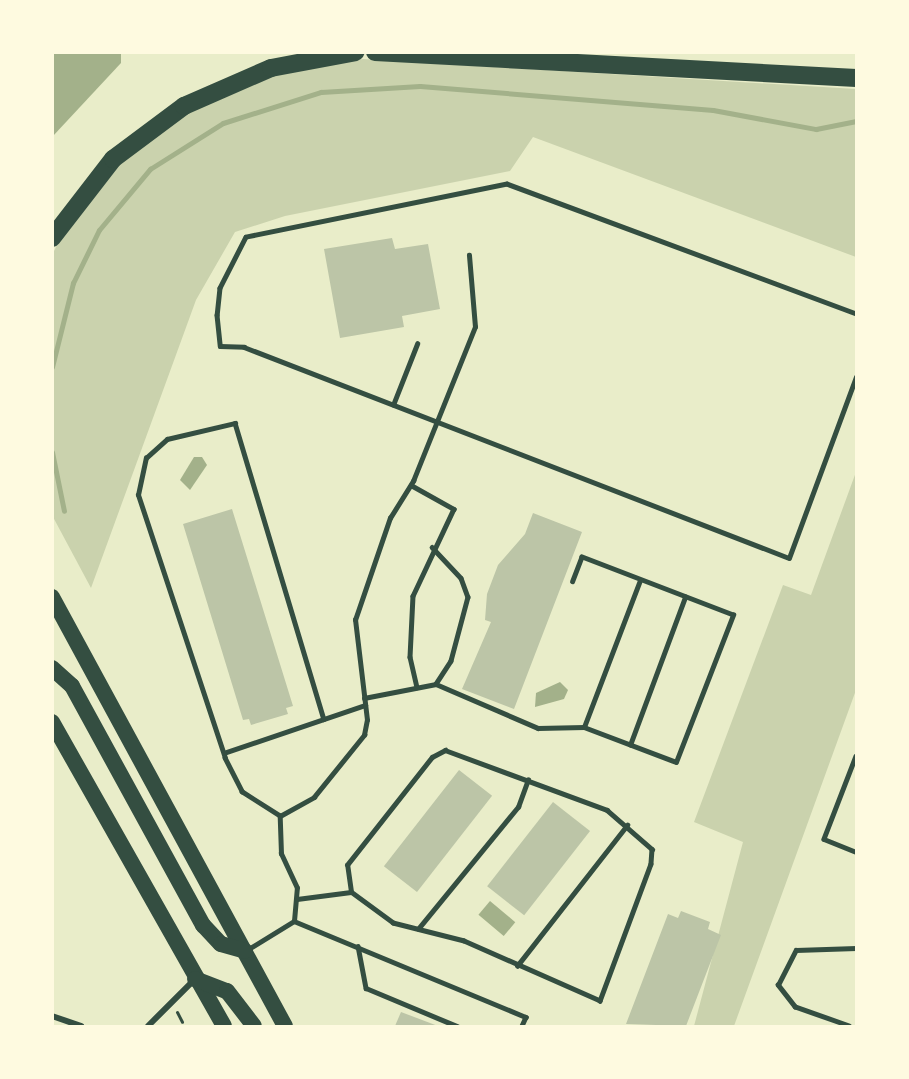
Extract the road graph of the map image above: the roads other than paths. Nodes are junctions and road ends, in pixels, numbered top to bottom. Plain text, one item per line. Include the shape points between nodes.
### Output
1 (356, 52) edge
2 (375, 52) edge
3 (856, 78) edge
4 (52, 238) edge
5 (469, 255) dead end
6 (856, 314) edge
7 (417, 344) dead end
8 (856, 377) edge
9 (393, 405) junction
10 (438, 422) junction
11 (411, 485) junction
12 (432, 547) junction
13 (640, 580) junction
14 (573, 581) dead end
15 (52, 597) edge
16 (686, 597) junction
17 (52, 668) edge
18 (436, 684) junction
19 (417, 687) junction
20 (364, 698) junction
21 (365, 705) junction
22 (324, 718) junction
23 (52, 722) edge
24 (584, 727) junction
25 (630, 745) junction
26 (224, 753) junction
27 (856, 756) edge
28 (528, 780) junction
29 (280, 816) junction
30 (627, 825) junction
31 (856, 852) edge
32 (351, 892) junction
33 (297, 899) junction
34 (294, 921) junction
35 (418, 929) junction
36 (358, 946) junction
37 (856, 948) edge
38 (245, 951) junction
39 (517, 966) junction
40 (195, 979) junction
41 (52, 1016) edge
42 (81, 1026) edge
43 (148, 1026) edge
44 (224, 1026) edge
45 (254, 1026) edge
46 (285, 1026) edge
47 (457, 1026) edge
48 (522, 1026) edge
49 (849, 1026) edge

1 - 4 highway via 251,74 184,106 113,159
2 - 3 highway
5 - 10 lane via 475,327
6 - 9 lane via 507,184 246,237 220,288 220,346 244,347
7 - 9 lane
8 - 10 lane via 789,558
9 - 10 lane
10 - 11 lane
11 - 12 lane via 454,509
11 - 20 lane via 390,518 360,599 356,639
12 - 18 lane via 461,578 468,597 451,661
12 - 19 lane via 413,596 409,628
13 - 14 lane via 582,557
13 - 16 lane
13 - 24 lane
15 - 38 highway
16 - 25 lane
16 - 25 lane via 733,615 676,762
17 - 38 highway via 72,686 203,925 221,944
18 - 19 lane
18 - 24 lane via 538,728
19 - 20 lane
20 - 21 lane
21 - 22 lane
21 - 29 lane via 364,735 314,797
22 - 26 lane
22 - 26 lane via 235,423 167,438 146,458 138,495
23 - 40 highway
24 - 25 lane
26 - 29 lane via 242,792
27 - 31 lane via 824,839
28 - 30 lane via 607,810
28 - 32 lane via 445,750 432,758 347,865
28 - 35 lane via 518,807
29 - 33 lane via 281,854
30 - 39 lane
30 - 39 lane via 652,849 651,864 600,1001
32 - 33 lane
32 - 35 lane via 393,923
33 - 34 lane
34 - 36 lane
34 - 38 lane
35 - 39 lane via 464,941
36 - 47 lane via 366,988
36 - 48 lane via 526,1017
37 - 49 lane via 796,950 778,985 795,1007
38 - 46 highway
40 - 43 street
40 - 44 highway
40 - 45 highway via 226,991
41 - 42 street

